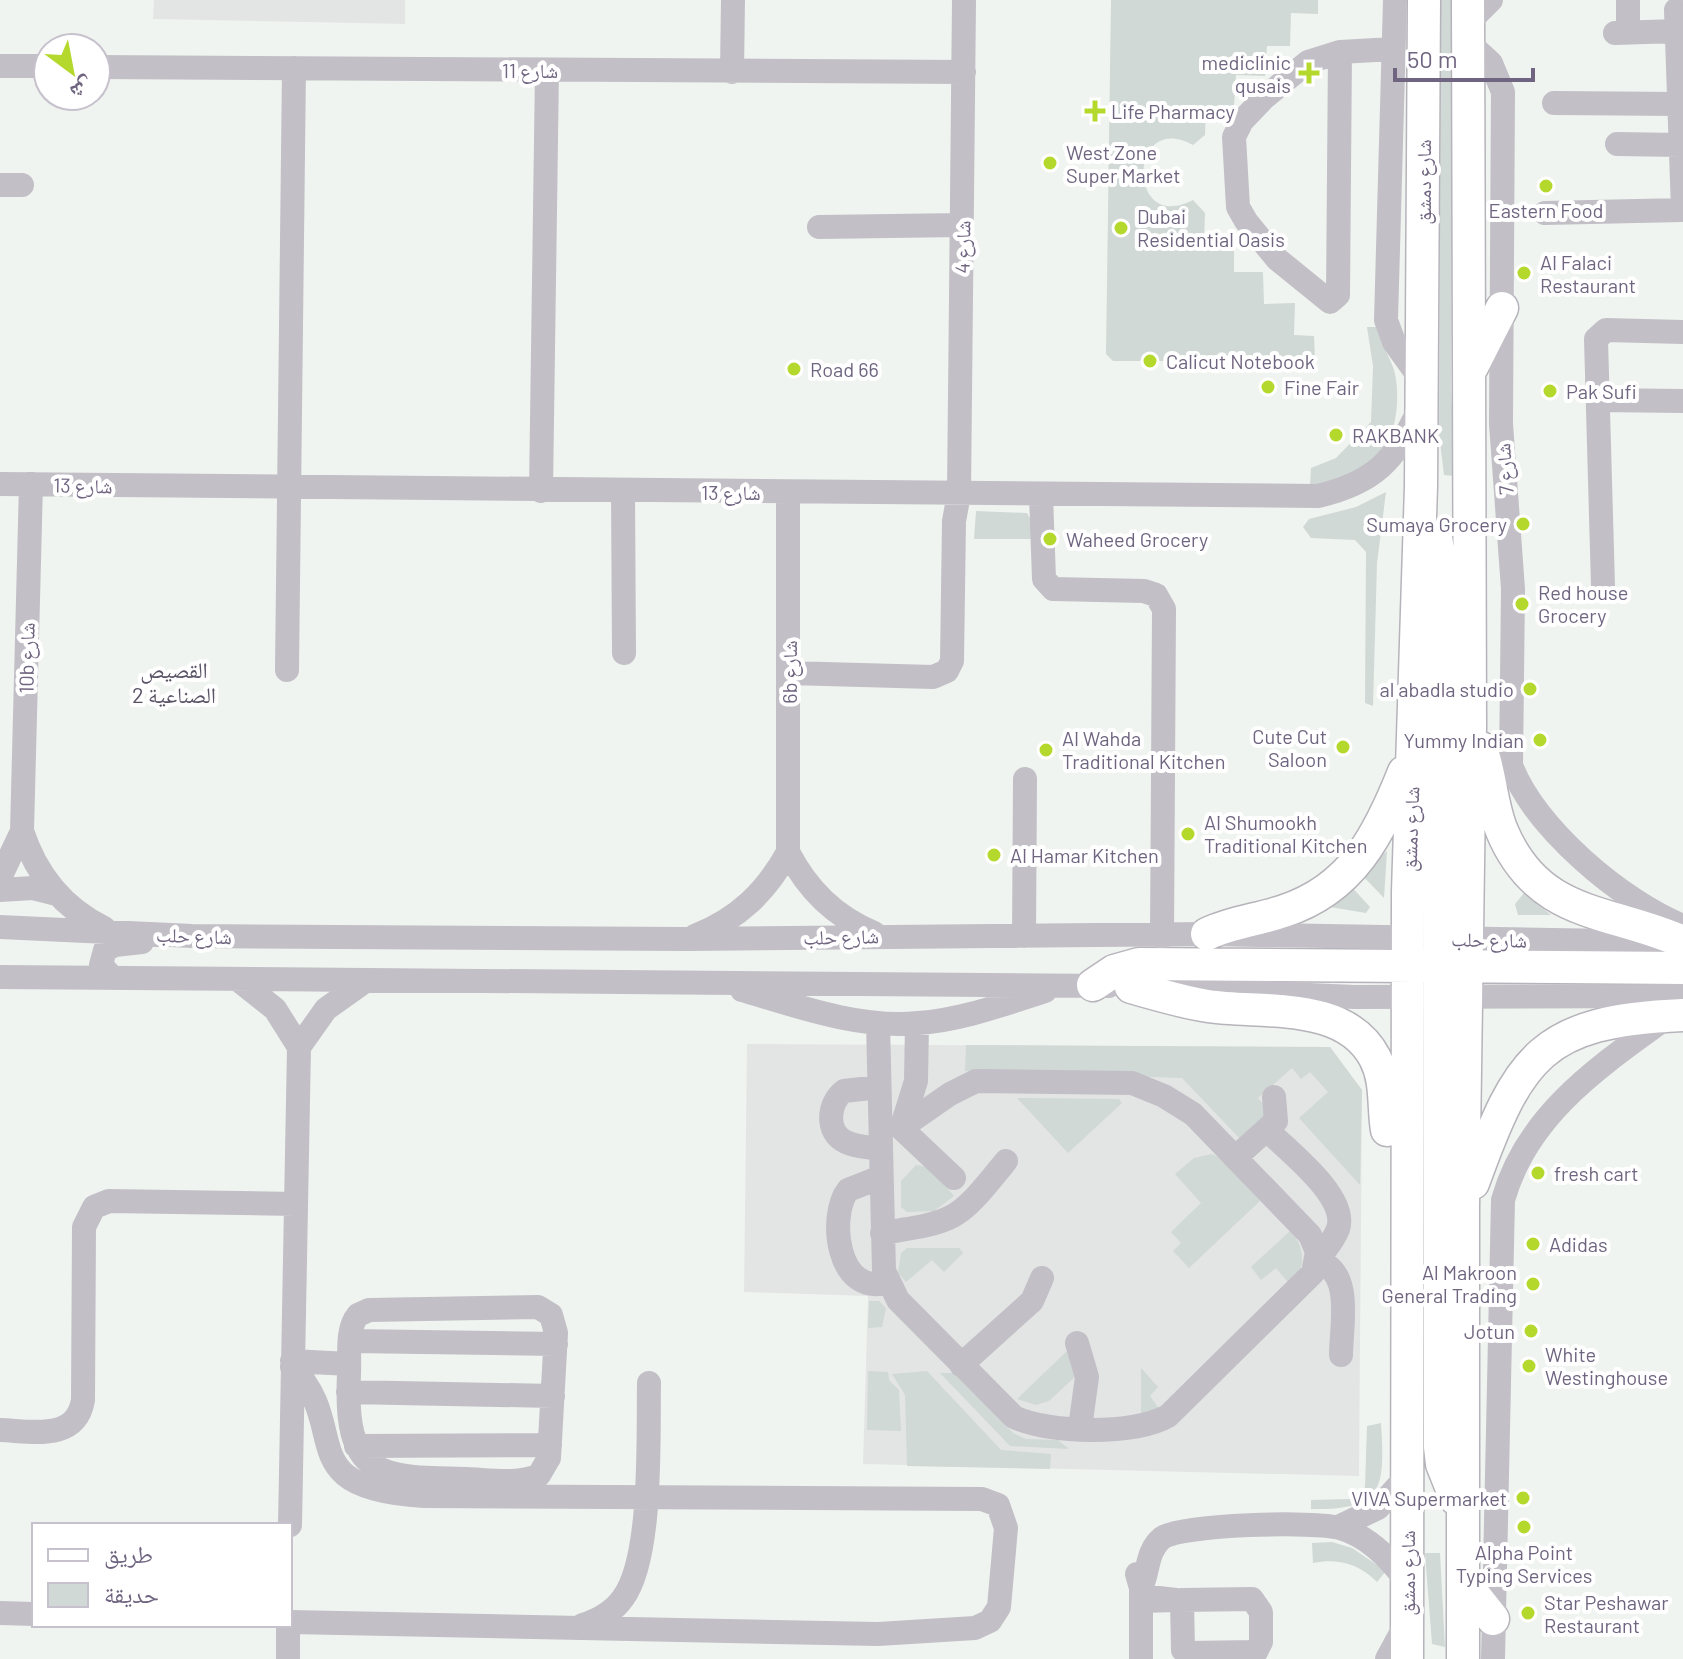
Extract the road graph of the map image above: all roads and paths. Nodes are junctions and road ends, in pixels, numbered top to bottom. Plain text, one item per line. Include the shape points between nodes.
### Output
1 (733, 0) edge
2 (964, 0) edge
3 (1395, 0) edge
4 (1424, 0) edge
5 (1491, 0) edge
6 (1628, 0) edge
7 (1468, 21) edge
8 (1393, 49) junction
9 (1340, 52) junction
10 (0, 66) edge
11 (32, 66) edge
12 (112, 67) edge
13 (294, 68) junction
14 (547, 70) junction
15 (732, 72) junction
16 (964, 72) junction
17 (1554, 103) dead end
18 (1679, 104) junction
19 (1617, 144) dead end
20 (1681, 145) junction
21 (1683, 210) edge
22 (1545, 213) dead end
23 (962, 225) junction
24 (819, 227) dead end
25 (1502, 308) junction
26 (1683, 332) edge
27 (1469, 374) junction
28 (1421, 394) junction
29 (1598, 400) junction
30 (1683, 401) edge
31 (0, 484) edge
32 (31, 484) junction
33 (1421, 486) junction
34 (288, 488) junction
35 (541, 491) junction
36 (623, 491) junction
37 (788, 493) junction
38 (959, 494) junction
39 (1041, 495) junction
40 (1603, 586) dead end
41 (624, 653) dead end
42 (287, 670) dead end
43 (789, 673) junction
44 (1470, 726) junction
45 (1412, 751) junction
46 (1025, 779) dead end
47 (22, 831) junction
48 (788, 852) junction
49 (0, 878) edge
50 (0, 890) edge
51 (57, 894) junction
52 (1683, 926) edge
53 (0, 927) edge
54 (110, 930) junction
55 (1207, 934) junction
56 (192, 936) junction
57 (880, 936) junction
58 (1024, 936) junction
59 (1162, 937) junction
60 (687, 939) junction
61 (1683, 942) edge
62 (1438, 967) junction
63 (1683, 968) edge
64 (0, 977) edge
65 (112, 977) junction
66 (713, 981) junction
67 (241, 982) junction
68 (364, 982) junction
69 (1079, 985) junction
70 (1131, 987) junction
71 (1678, 1009) edge
72 (878, 1023) junction
73 (917, 1024) junction
74 (299, 1047) junction
75 (879, 1087) junction
76 (1274, 1097) dead end
77 (901, 1128) junction
78 (1267, 1130) junction
79 (1236, 1157) junction
80 (1006, 1161) dead end
81 (1406, 1162) junction
82 (880, 1164) junction
83 (954, 1178) dead end
84 (296, 1204) junction
85 (1463, 1208) junction
86 (882, 1233) junction
87 (1317, 1261) junction
88 (1042, 1278) dead end
89 (888, 1282) junction
90 (1077, 1343) dead end
91 (556, 1344) junction
92 (350, 1353) junction
93 (1341, 1355) dead end
94 (292, 1364) junction
95 (961, 1365) junction
96 (649, 1383) dead end
97 (348, 1392) junction
98 (553, 1396) junction
99 (1080, 1428) junction
100 (0, 1430) edge
101 (550, 1445) junction
102 (356, 1446) junction
103 (1408, 1475) junction
104 (645, 1497) junction
105 (1464, 1512) junction
106 (290, 1523) edge
107 (1338, 1527) junction
108 (1463, 1581) junction
109 (1407, 1582) junction
110 (1141, 1595) junction
111 (1179, 1600) dead end
112 (0, 1613) edge
113 (32, 1614) edge
114 (1493, 1619) junction
115 (1407, 1622) junction
116 (292, 1624) edge
117 (580, 1626) junction
118 (289, 1627) edge
119 (288, 1659) edge
120 (1141, 1659) edge
121 (1387, 1659) edge
122 (1407, 1659) edge
123 (1463, 1659) edge
124 (1493, 1659) edge

1 - 15 street
2 - 16 street, شارع 4
3 - 8 street
4 - 28 main road, شارع دمشق
5 - 7 street
6 - 18 street via 1622,33 1677,20
7 - 25 street, شارع 7 via 1503,92
7 - 27 main road, شارع دمشق
8 - 9 street
8 - 28 street via 1386,320
9 - 9 street via 1308,62 1284,79 1242,121 1233,143 1238,207 1246,221 1271,253 1330,302 1338,295
10 - 11 street
12 - 13 street, شارع 11
13 - 14 street, شارع 11
13 - 34 street
14 - 15 street, شارع 11
14 - 35 street
15 - 16 street, شارع 11
16 - 23 street, شارع 4
17 - 18 street
18 - 20 street
19 - 20 street
20 - 21 street
21 - 22 street
23 - 24 street
23 - 38 street, شارع 4
25 - 27 main road
25 - 52 street, شارع 7 via 1501,440 1513,589 1511,765 1523,791 1601,876 1638,905
26 - 29 street via 1600,333
27 - 44 main road, شارع دمشق
28 - 33 main road, شارع دمشق
28 - 39 street, شارع 13 via 1398,449 1368,479 1318,496
29 - 30 street
29 - 40 street
31 - 32 street, شارع 13
32 - 34 street, شارع 13
32 - 47 street, 10b شارع
33 - 45 main road, شارع دمشق
33 - 62 main road via 1440,564
34 - 35 street, شارع 13
34 - 42 street
35 - 36 street, شارع 13
36 - 37 street, شارع 13
36 - 41 street
37 - 38 street, شارع 13
37 - 43 street, 6b شارع
38 - 39 street, شارع 13
38 - 43 street, شارع 4 via 952,661 947,671 933,677
39 - 59 street via 1048,585 1144,591 1156,595 1164,609
43 - 48 street, 6b شارع
44 - 61 main road via 1489,772 1501,829 1531,878 1568,905
44 - 62 main road, شارع دمشق
45 - 55 main road via 1376,836 1349,874 1301,905
45 - 62 main road, شارع دمشق
46 - 58 street
47 - 49 street, 10b شارع
47 - 51 street, 10b شارع via 36,865
48 - 57 street via 816,895 856,926
48 - 60 street via 757,897 737,915
50 - 51 street via 33,888
51 - 54 street, 10b شارع
53 - 54 street, شارع حلب
54 - 56 street, شارع حلب
55 - 59 street, شارع حلب
55 - 62 street, شارع حلب
56 - 60 street, شارع حلب
56 - 65 street via 110,947 101,960
57 - 58 street, شارع حلب
57 - 60 street, شارع حلب
58 - 59 street, شارع حلب
61 - 62 street, شارع حلب
62 - 63 main road
62 - 69 main road via 1139,964
62 - 70 street, شارع حلب
62 - 71 street, شارع حلب
62 - 81 main road, شارع دمشق
62 - 85 main road, شارع دمشق
62 - 105 main road via 1440,1447 1448,1481
64 - 65 street, شارع حلب
65 - 67 street, شارع حلب
66 - 68 street, شارع حلب
66 - 69 street, شارع حلب
66 - 72 street
67 - 68 street, شارع حلب
67 - 74 street via 275,1009
68 - 74 street via 326,1009
69 - 70 street, شارع حلب
69 - 73 street
70 - 81 main road via 1207,1006 1309,1015 1355,1033 1375,1057 1385,1087 1387,1130
71 - 85 main road via 1602,1022 1534,1059 1502,1104
71 - 114 street via 1565,1096 1530,1138 1509,1176 1503,1200
72 - 73 street
72 - 75 street
73 - 77 street via 916,1081
74 - 84 street
75 - 82 street
75 - 82 street via 844,1091 830,1114 841,1139
76 - 78 street via 1278,1115
77 - 79 street via 976,1081 1132,1083 1186,1109
77 - 82 street
77 - 83 street
78 - 79 street
78 - 87 street via 1335,1200 1340,1213 1338,1229
79 - 87 street via 1310,1235
80 - 86 street via 970,1206 950,1220
81 - 103 main road, شارع دمشق
82 - 86 street
82 - 89 street via 848,1190 839,1212 850,1274 864,1283
84 - 94 street
84 - 100 street via 109,1201 94,1207 84,1227 79,1415 51,1432
85 - 105 main road, شارع دمشق
86 - 89 street
87 - 93 street via 1336,1271 1341,1284
87 - 99 street via 1313,1273 1168,1416 1139,1428
88 - 95 street via 1032,1301
89 - 95 street via 898,1300
90 - 99 street via 1087,1377
91 - 92 street
91 - 92 street via 555,1320 538,1307 369,1310 355,1319
91 - 98 street
92 - 94 street
92 - 97 street
94 - 104 street via 308,1386 333,1461 366,1487 424,1496
94 - 106 street
95 - 99 street via 1014,1417
96 - 104 street
97 - 98 street
97 - 102 street via 348,1424
98 - 101 street
101 - 102 street
101 - 102 street via 544,1470 517,1480 393,1475
103 - 107 street via 1378,1508
103 - 109 main road, شارع دمشق
104 - 117 street via 631,1584 614,1608
104 - 117 street via 990,1501 1006,1519 999,1607 990,1621 975,1628 878,1634
105 - 108 main road, شارع دمشق
107 - 109 street via 1377,1549
107 - 110 street via 1179,1530 1163,1537 1152,1551
108 - 114 main road
108 - 123 main road, شارع دمشق
109 - 115 main road, شارع دمشق
110 - 111 street
110 - 120 street
112 - 113 street
114 - 124 street
115 - 121 street
115 - 122 main road, شارع دمشق
116 - 117 street
118 - 119 street

